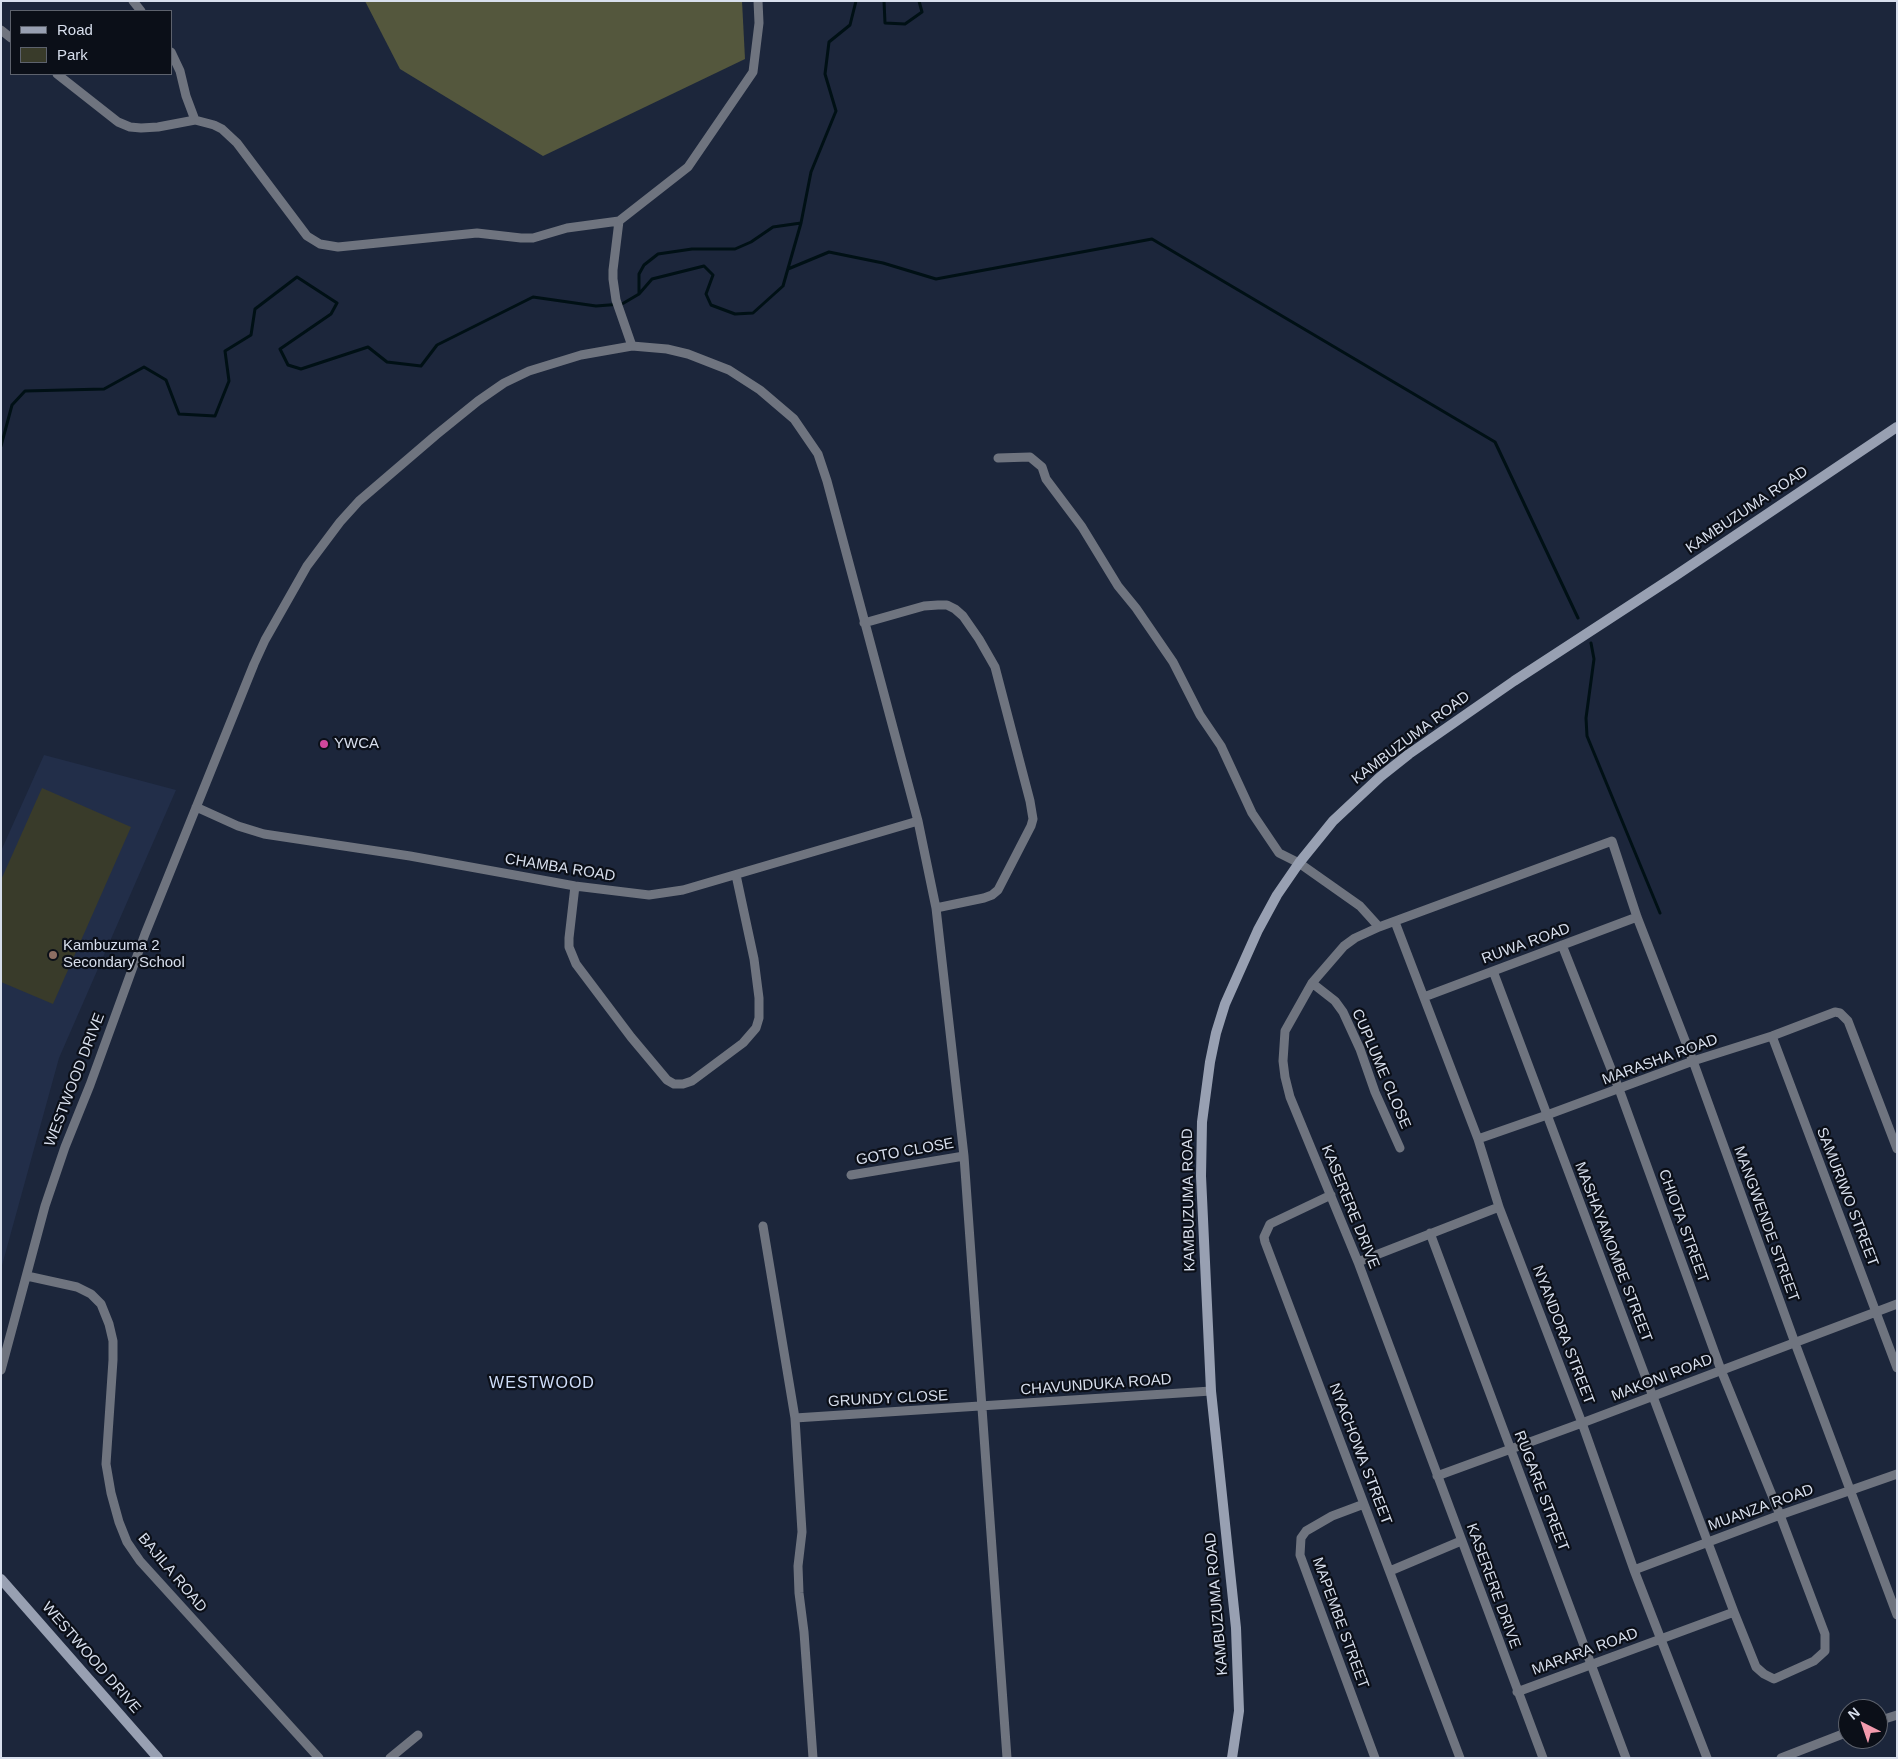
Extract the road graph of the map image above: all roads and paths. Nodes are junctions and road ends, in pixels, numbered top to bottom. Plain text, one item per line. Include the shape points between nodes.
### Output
1 (758, 1) edge
2 (172, 54) edge
3 (58, 75) edge
4 (195, 120) junction
5 (619, 221) junction
6 (632, 346) junction
7 (1897, 427) edge
8 (998, 458) dead end
9 (864, 623) junction
10 (196, 807) junction
11 (918, 821) junction
12 (1612, 841) joint
13 (1299, 863) junction
14 (736, 875) junction
15 (575, 886) junction
16 (936, 908) junction
17 (1637, 917) junction
18 (1395, 922) junction
19 (1379, 927) junction
20 (1562, 945) junction
21 (1493, 971) junction
22 (1312, 983) junction
23 (1424, 997) junction
24 (1772, 1036) junction
25 (1693, 1061) junction
26 (1619, 1088) junction
27 (1546, 1115) junction
28 (1478, 1138) junction
29 (1400, 1148) dead end
30 (1897, 1149) edge
31 (964, 1156) junction
32 (851, 1175) dead end
33 (1331, 1195) junction
34 (1499, 1207) junction
35 (763, 1226) dead end
36 (1430, 1233) junction
37 (1358, 1262) junction
38 (27, 1276) junction
39 (1897, 1304) edge
40 (1875, 1312) junction
41 (1795, 1343) junction
42 (1897, 1368) edge
43 (1, 1370) edge
44 (1721, 1370) junction
45 (1210, 1391) junction
46 (1653, 1396) junction
47 (983, 1407) junction
48 (795, 1418) junction
49 (1582, 1423) junction
50 (1511, 1449) junction
51 (1897, 1474) edge
52 (1437, 1476) junction
53 (1851, 1491) junction
54 (1364, 1504) junction
55 (1780, 1515) junction
56 (1461, 1540) junction
57 (1708, 1542) junction
58 (1634, 1570) junction
59 (1390, 1571) junction
60 (2, 1579) edge
61 (1734, 1612) junction
62 (1897, 1615) edge
63 (1662, 1638) junction
64 (1592, 1663) junction
65 (1518, 1692) junction
66 (418, 1735) dead end
67 (1838, 1736) edge
68 (158, 1758) edge
69 (319, 1758) edge
70 (390, 1758) edge
71 (813, 1758) edge
72 (1007, 1758) edge
73 (1232, 1758) edge
74 (1375, 1758) edge
75 (1460, 1758) edge
76 (1543, 1758) edge
77 (1626, 1758) edge
78 (1707, 1758) edge
79 (1780, 1758) edge

1 - 5 street via 759,23 752,72 688,167
2 - 4 street
3 - 4 street via 118,122 130,126 158,127
4 - 5 street via 214,125 229,135 274,189 307,236 328,246 477,232 533,238 567,228
5 - 6 street via 613,270 616,300
6 - 9 street, WESTWOOD DRIVE via 677,351 720,366 760,390 797,423 814,447 823,468
6 - 10 street, WESTWOOD DRIVE via 555,362 504,383 436,434 349,511 307,566 265,640
7 - 13 main road, KAMBUZUMA ROAD via 1409,754 1333,821
8 - 13 street via 1030,457 1042,467 1046,479 1173,662 1200,715 1221,746 1264,833 1278,853
9 - 11 street, WESTWOOD DRIVE
9 - 16 street via 938,604 956,609 963,616 995,667 1030,800 1031,826 998,890 984,898
10 - 15 street, CHAMBA ROAD via 264,834
10 - 38 street, WESTWOOD DRIVE via 64,1146
11 - 14 street, CHAMBA ROAD
11 - 16 street, WESTWOOD DRIVE
12 - 17 street, MANGWENDE STREET
12 - 18 street, KASERERE DRIVE
13 - 19 street via 1360,906
13 - 45 main road, KAMBUZUMA ROAD via 1277,895 1250,947 1225,1004 1210,1062 1202,1122 1201,1176
14 - 15 street, CHAMBA ROAD via 660,894
14 - 15 street via 754,959 759,1018 756,1028 743,1043 683,1084 667,1080 576,964 569,947
16 - 31 street, WESTWOOD DRIVE
17 - 20 street, RUWA ROAD
17 - 25 street, MANGWENDE STREET
18 - 19 street, KASERERE DRIVE
18 - 23 street, NYANDORA STREET
19 - 22 street, KASERERE DRIVE via 1344,946
20 - 21 street, RUWA ROAD
20 - 26 street, CHIOTA STREET
21 - 23 street, RUWA ROAD
21 - 27 street, MASHAYAMOMBE STREET
22 - 29 street, CUPLUME CLOSE via 1335,1001 1347,1019
22 - 33 street, KASERERE DRIVE via 1285,1031 1283,1061 1290,1097
23 - 28 street, NYANDORA STREET
24 - 25 street, MARASHA ROAD
24 - 30 street, MARASHA ROAD via 1834,1012 1844,1016
24 - 40 street, SAMURIWO STREET
25 - 26 street, MARASHA ROAD
25 - 41 street, MANGWENDE STREET
26 - 27 street, MARASHA ROAD
26 - 44 street, CHIOTA STREET
27 - 28 street, MARASHA ROAD
27 - 46 street, MASHAYAMOMBE STREET
28 - 34 street, NYANDORA STREET
31 - 32 street, GOTO CLOSE
31 - 47 street, WESTWOOD DRIVE
33 - 37 street, KASERERE DRIVE
33 - 54 street, NYACHOWA STREET via 1270,1224 1264,1236
34 - 36 street
34 - 49 street, NYANDORA STREET
35 - 48 street
36 - 37 street
36 - 50 street, RUGARE STREET
37 - 52 street, KASERERE DRIVE
38 - 43 street, WESTWOOD DRIVE
38 - 69 street, BAJILA ROAD via 77,1287 91,1294 101,1304 109,1324 113,1341 106,1464 118,1522 127,1542
39 - 40 street, MAKONI ROAD
40 - 41 street, MAKONI ROAD
40 - 42 street, SAMURIWO STREET
41 - 44 street, MAKONI ROAD
41 - 53 street, MANGWENDE STREET
44 - 46 street, MAKONI ROAD
44 - 55 street, CHIOTA STREET
45 - 47 street, CHAVUNDUKA ROAD
45 - 73 main road, KAMBUZUMA ROAD via 1236,1628 1239,1711
46 - 49 street, MAKONI ROAD
46 - 57 street, MASHAYAMOMBE STREET
47 - 48 street, GRUNDY CLOSE
47 - 72 street, WESTWOOD DRIVE
48 - 71 street via 802,1532 799,1593
49 - 50 street, MAKONI ROAD
49 - 58 street, NYANDORA STREET
50 - 52 street, MAKONI ROAD
50 - 64 street, RUGARE STREET
51 - 53 street, MUANZA ROAD
52 - 56 street, KASERERE DRIVE
53 - 55 street, MUANZA ROAD
53 - 62 street, MANGWENDE STREET
54 - 59 street, NYACHOWA STREET
54 - 74 street, MAPEMBE STREET via 1332,1516 1306,1531 1301,1538 1300,1555
55 - 57 street, MUANZA ROAD
55 - 61 street, CHIOTA STREET via 1825,1634 1825,1650 1814,1661 1774,1679 1756,1667
56 - 59 street
56 - 65 street, KASERERE DRIVE
57 - 58 street, MUANZA ROAD
57 - 61 street, MASHAYAMOMBE STREET
58 - 63 street, NYANDORA STREET
59 - 75 street, NYACHOWA STREET
60 - 68 main road, WESTWOOD DRIVE
61 - 63 street, MARARA ROAD
63 - 64 street, MARARA ROAD
63 - 78 street, NYANDORA STREET
64 - 65 street, MARARA ROAD
64 - 77 street, RUGARE STREET
65 - 76 street, KASERERE DRIVE
66 - 70 street
67 - 79 street

